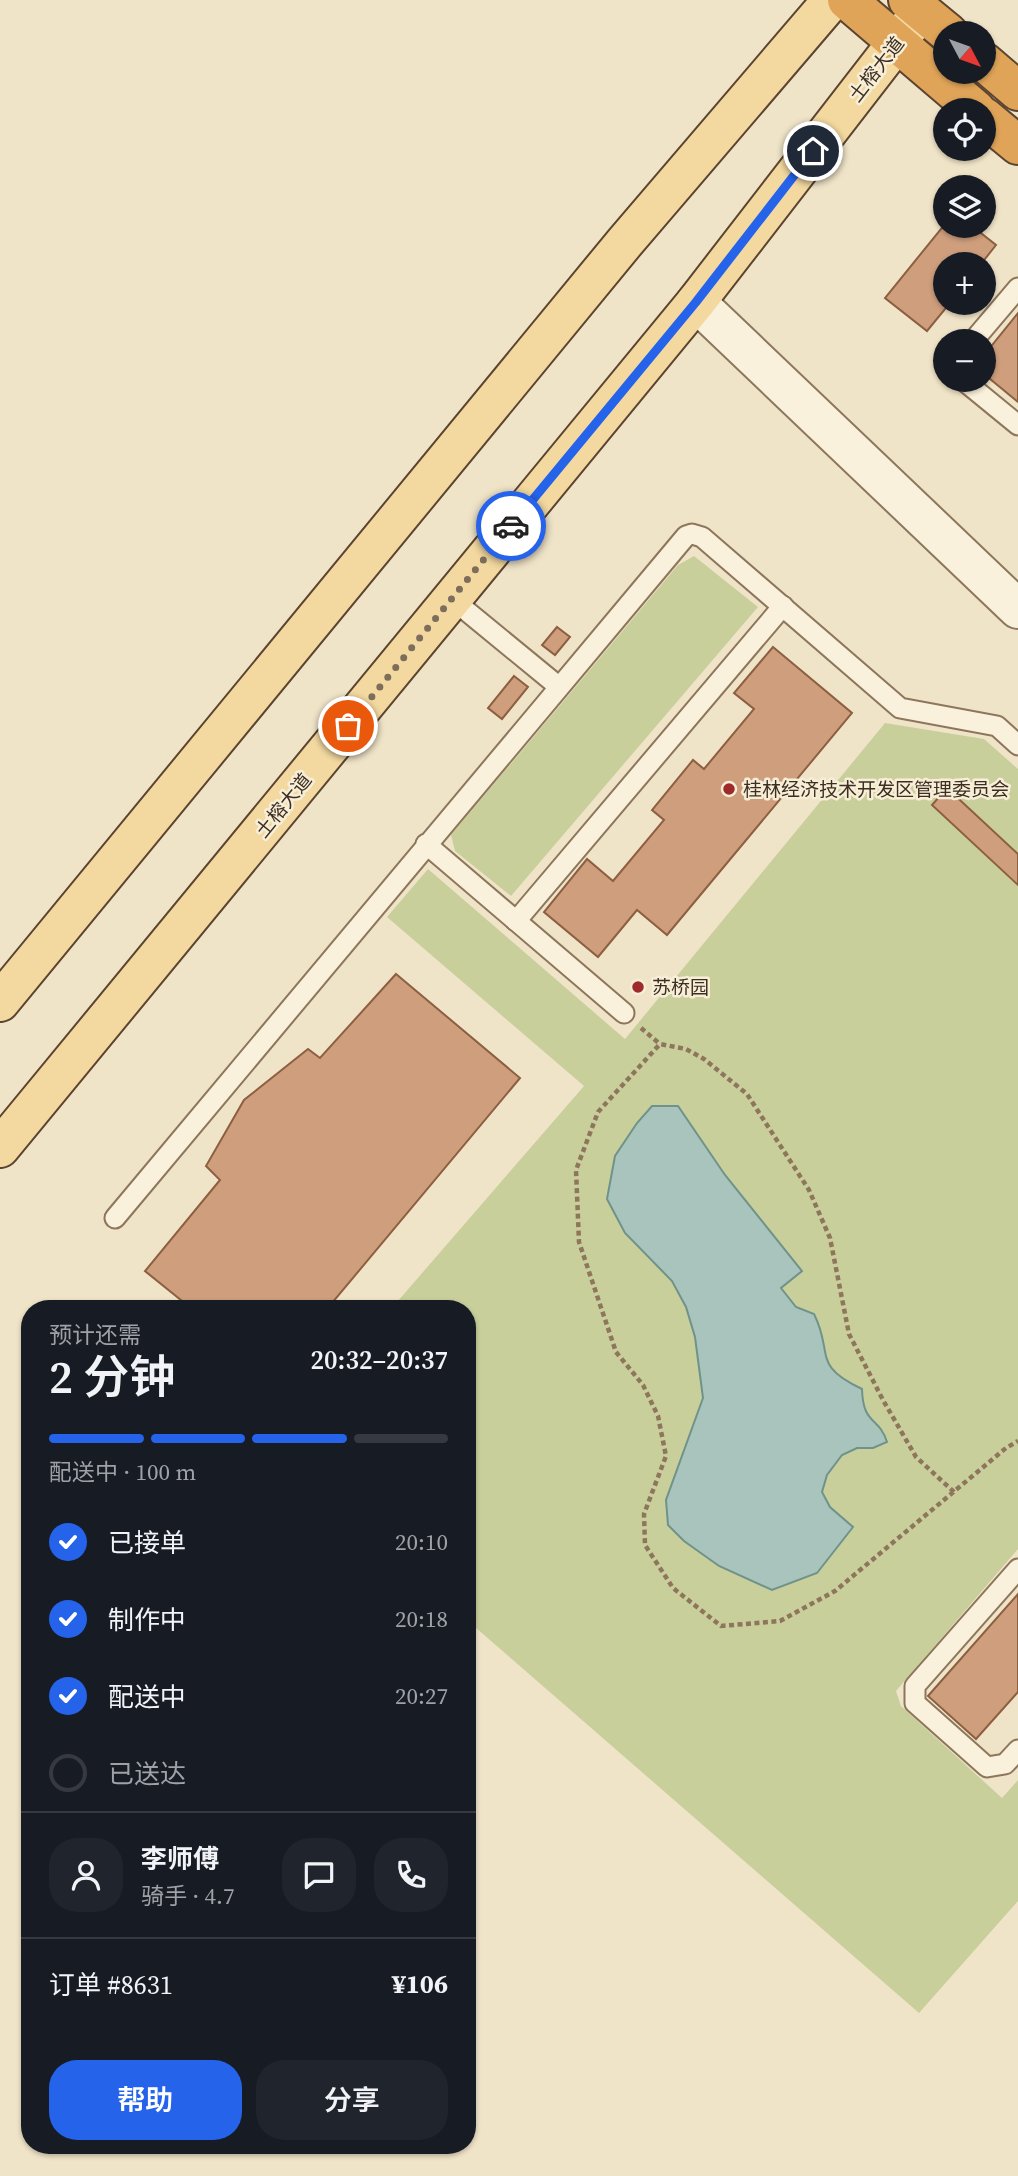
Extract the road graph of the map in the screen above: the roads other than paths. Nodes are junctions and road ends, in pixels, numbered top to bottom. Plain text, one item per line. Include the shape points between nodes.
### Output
1 (832, 0) edge
2 (847, 0) edge
3 (927, 11) edge
4 (896, 44) junction
5 (996, 72) edge
6 (1018, 90) edge
7 (961, 98) edge
8 (996, 127) edge
9 (1018, 145) edge
10 (1018, 288) edge
11 (696, 302) junction
12 (983, 329) edge
13 (978, 392) edge
14 (1018, 425) edge
15 (452, 599) junction
16 (783, 606) junction
17 (1018, 609) edge
18 (558, 686) junction
19 (1018, 745) edge
20 (426, 844) junction
21 (516, 921) junction
22 (0, 1002) edge
23 (624, 1013) dead end
24 (0, 1149) edge
25 (115, 1218) dead end
26 (1018, 1569) edge
27 (1018, 1750) edge

1 - 22 main road via 625,243
2 - 4 highway
3 - 4 main road, 土榕大道
4 - 7 highway
4 - 11 main road, 土榕大道
5 - 6 highway
8 - 9 highway
10 - 12 lane
11 - 15 main road, 土榕大道
11 - 17 street
13 - 14 lane
15 - 18 lane
15 - 24 main road, 土榕大道
16 - 18 lane via 702,537 689,535
16 - 19 lane via 900,708 997,726
16 - 21 lane
18 - 20 lane
20 - 21 lane
20 - 25 lane
21 - 23 lane
26 - 27 lane via 915,1686 915,1703 987,1767 1005,1764

